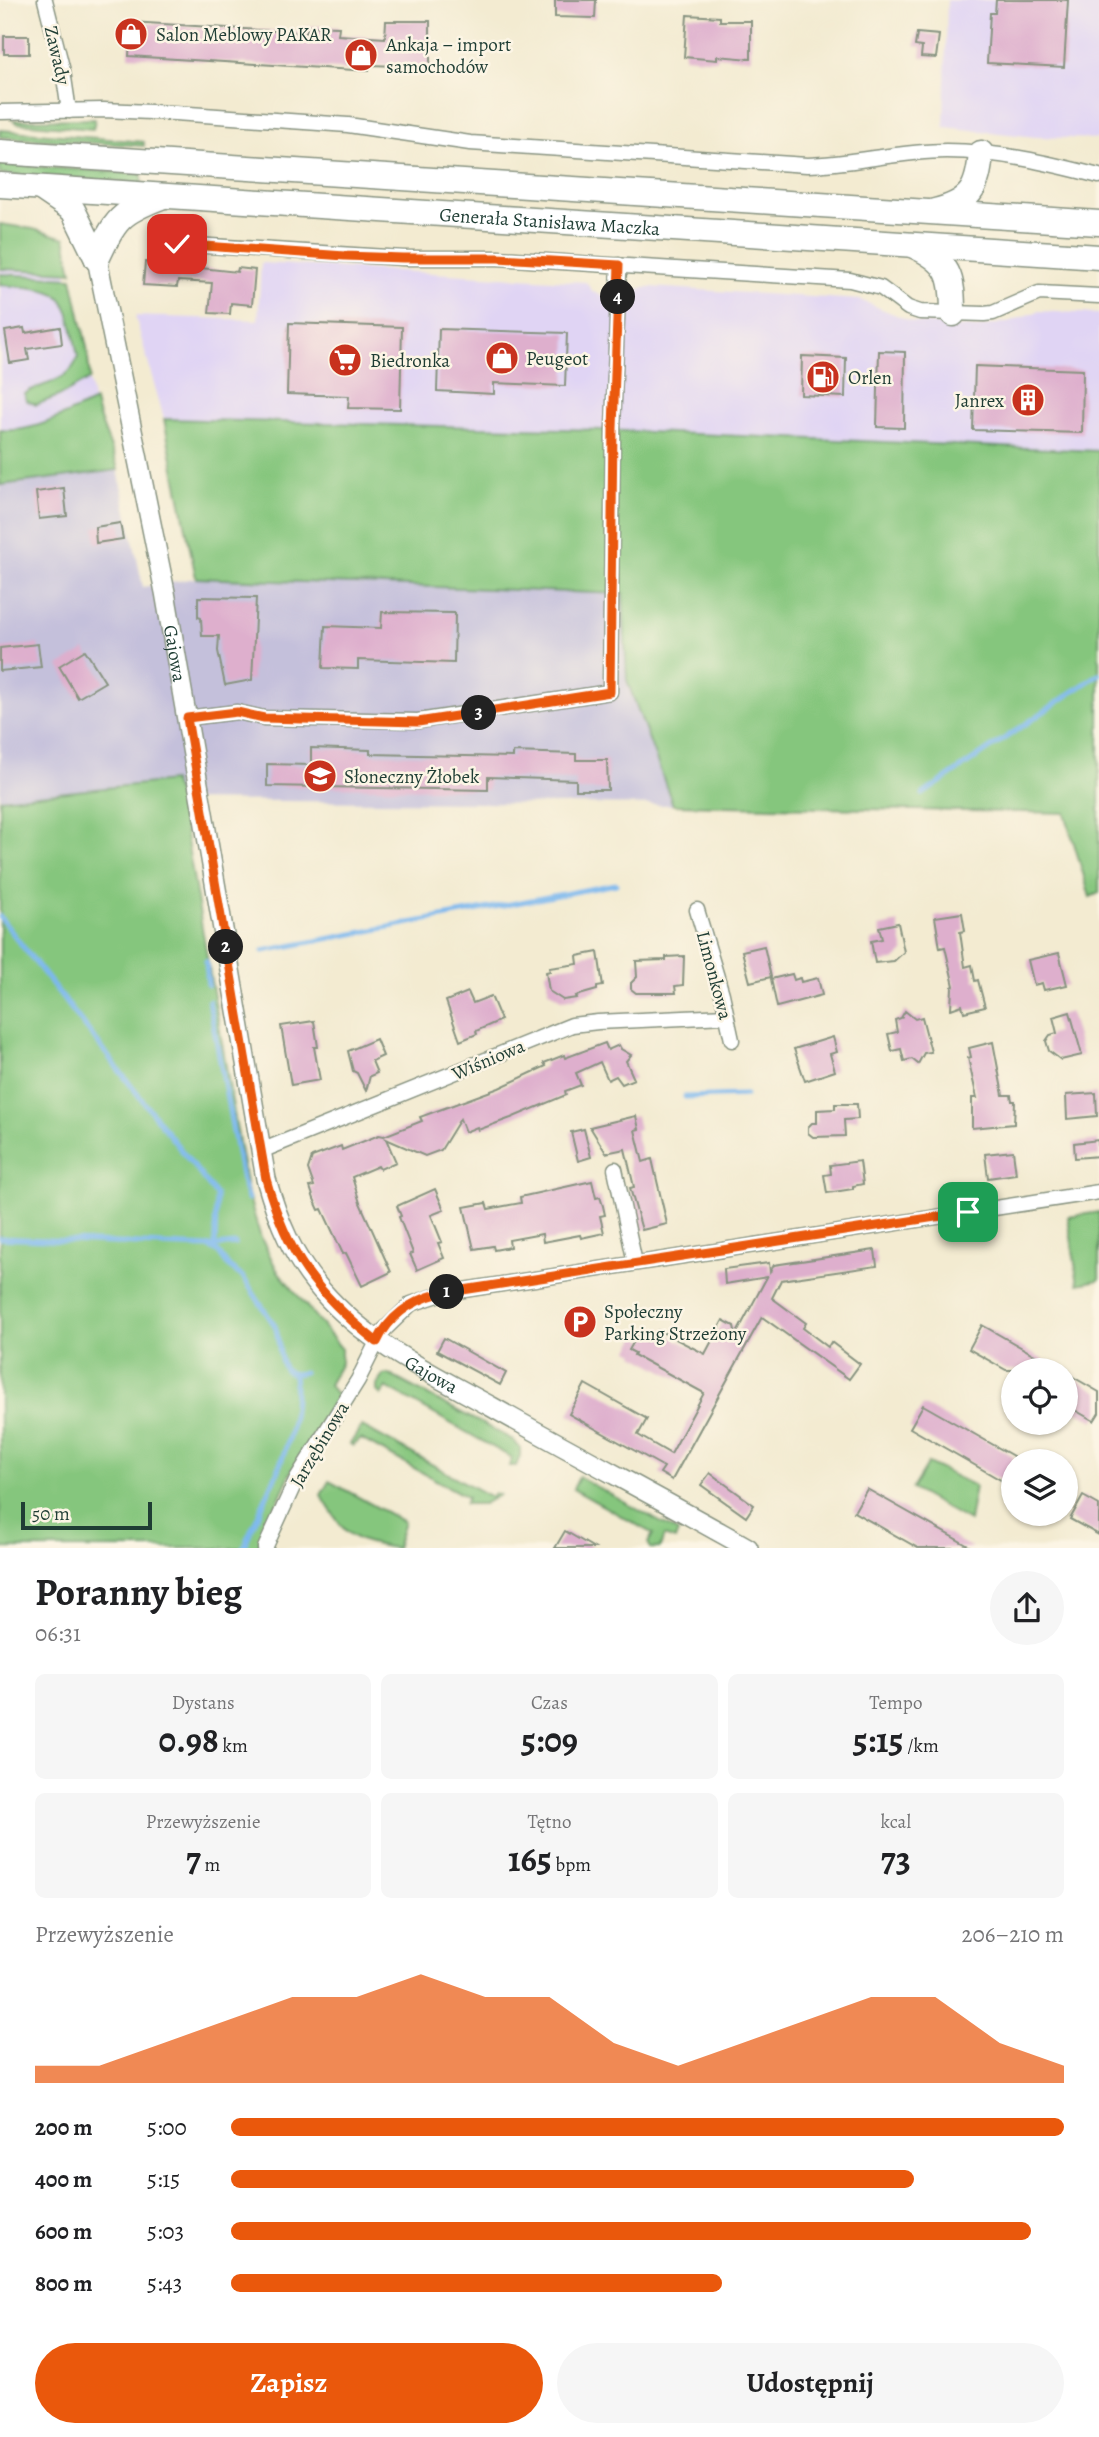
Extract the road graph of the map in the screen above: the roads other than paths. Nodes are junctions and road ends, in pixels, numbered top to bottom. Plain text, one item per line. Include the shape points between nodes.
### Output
1 (45, 0) edge
2 (69, 110) junction
3 (0, 112) edge
4 (0, 152) edge
5 (980, 164) junction
6 (1099, 176) edge
7 (0, 185) edge
8 (38, 187) junction
9 (168, 194) junction
10 (931, 212) junction
11 (1012, 218) junction
12 (1099, 223) edge
13 (178, 234) dead end
14 (911, 244) junction
15 (995, 250) junction
16 (1099, 257) edge
17 (97, 259) junction
18 (619, 265) junction
19 (953, 283) junction
20 (1099, 296) edge
21 (953, 314) junction
22 (187, 718) junction
23 (697, 910) dead end
24 (726, 1016) junction
25 (732, 1040) dead end
26 (261, 1151) junction
27 (615, 1169) dead end
28 (1099, 1192) edge
29 (635, 1263) junction
30 (377, 1342) junction
31 (265, 1548) edge
32 (748, 1548) edge

1 - 2 street, Zawady
2 - 3 street
2 - 5 street via 348,125 471,143 807,165 937,152
4 - 10 highway, Generała Stanisława Maczka
5 - 6 street via 1033,159
5 - 10 highway via 973,191
5 - 11 highway via 984,192 996,208
7 - 8 highway, Generała Stanisława Maczka
8 - 9 highway, Generała Stanisława Maczka
8 - 17 highway via 73,210
9 - 14 highway, Generała Stanisława Maczka
9 - 17 highway via 121,216
10 - 11 highway, Generała Stanisława Maczka
11 - 12 highway, Generała Stanisława Maczka
13 - 18 street via 177,244 345,256
14 - 15 highway, Generała Stanisława Maczka
14 - 19 highway via 940,262
15 - 16 highway, Generała Stanisława Maczka
15 - 19 highway via 967,265
17 - 22 street, Gajowa
18 - 21 street via 849,280 881,288 920,312
18 - 22 street via 610,692 418,722 264,718 237,712
19 - 21 highway
20 - 21 street via 1038,293 993,313
22 - 26 street, Gajowa
23 - 24 street, Limonkowa
24 - 25 street, Limonkowa
24 - 26 street, Wiśniowa via 572,1025
26 - 30 street, Gajowa via 272,1199 295,1256 322,1292
27 - 29 street
28 - 29 street, Jarzębinowa
29 - 30 street, Jarzębinowa via 428,1297 396,1317
30 - 31 street, Jarzębinowa via 297,1478
30 - 32 street, Gajowa

